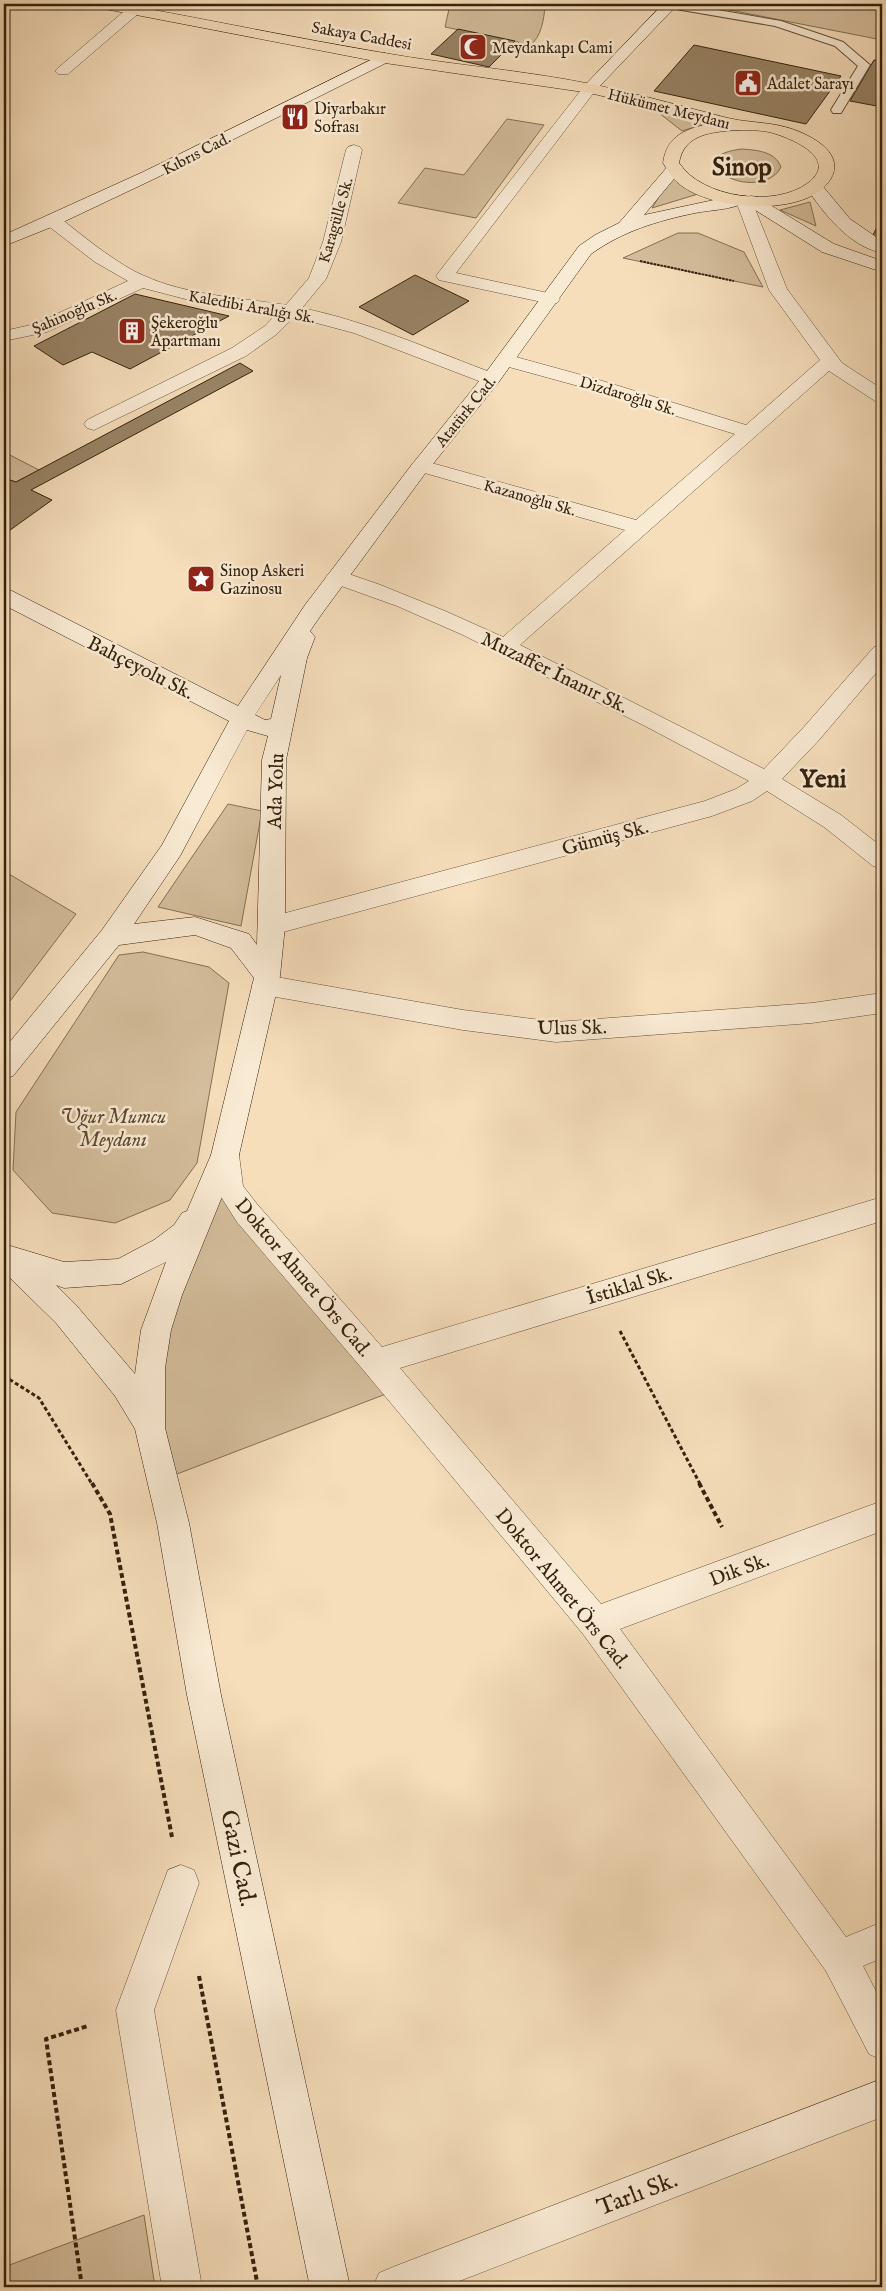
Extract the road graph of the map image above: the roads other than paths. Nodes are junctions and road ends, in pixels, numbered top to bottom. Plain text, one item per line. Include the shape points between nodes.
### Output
1 (100, 4) edge
2 (671, 4) edge
3 (134, 10) junction
4 (385, 58) junction
5 (63, 71) dead end
6 (590, 88) junction
7 (837, 110) dead end
8 (657, 120) dead end
9 (738, 125) junction
10 (672, 128) dead end
11 (687, 137) junction
12 (354, 150) dead end
13 (675, 168) junction
14 (814, 188) junction
15 (744, 200) junction
16 (52, 221) junction
17 (627, 224) junction
18 (4, 240) edge
19 (882, 248) edge
20 (882, 267) edge
21 (142, 281) junction
22 (551, 299) junction
23 (291, 310) junction
24 (4, 336) edge
25 (505, 360) junction
26 (830, 361) junction
27 (491, 379) junction
28 (882, 397) edge
29 (94, 424) dead end
30 (749, 432) junction
31 (420, 466) junction
32 (640, 528) junction
33 (337, 577) junction
34 (4, 596) edge
35 (313, 610) junction
36 (505, 647) junction
37 (882, 652) edge
38 (242, 717) junction
39 (281, 724) junction
40 (767, 780) junction
41 (882, 860) edge
42 (272, 926) junction
43 (111, 937) junction
44 (266, 981) junction
45 (882, 1003) edge
46 (4, 1068) edge
47 (225, 1155) junction
48 (208, 1198) junction
49 (882, 1209) edge
50 (7, 1257) edge
51 (376, 1362) junction
52 (150, 1428) junction
53 (882, 1516) edge
54 (595, 1622) junction
55 (181, 1884) dead end
56 (882, 1940) edge
57 (839, 1958) junction
58 (882, 2041) edge
59 (882, 2098) edge
60 (182, 2287) edge
61 (330, 2287) edge
62 (393, 2287) edge

1 - 3 highway, Sakaya Caddesi
2 - 6 street via 649,16
2 - 7 lane via 777,23 838,44 864,65
3 - 4 highway, Sakaya Caddesi
3 - 5 street
4 - 6 highway, Sakaya Caddesi
4 - 16 street, Kıbrıs Cad. via 163,170
6 - 8 highway, Hükümet Meydanı
6 - 9 highway, Hükümet Meydanı
6 - 22 street via 445,276
9 - 11 highway, Hükümet Meydanı via 713,127
9 - 14 highway, Hükümet Meydanı via 771,128 813,145 825,157 827,168 825,176
10 - 11 highway, Hükümet Meydanı
11 - 13 highway, Hükümet Meydanı via 674,148 671,163
12 - 23 street, Karagülle Sk. via 332,242 317,279
13 - 15 highway via 683,180 698,189
13 - 17 street
14 - 15 highway via 794,197
14 - 19 street via 832,213 861,238
15 - 17 street
15 - 20 street via 828,248
15 - 26 street via 778,290
16 - 18 street, Kıbrıs Cad.
16 - 21 street, Kaledibi Aralığı Sk. via 97,256
17 - 22 street, Atatürk Cad. via 601,236 585,250
21 - 23 street, Kaledibi Aralığı Sk. via 197,297
21 - 24 street, Şahinoğlu Sk. via 41,328
22 - 25 street, Atatürk Cad.
23 - 27 street, Kaledibi Aralığı Sk. via 341,323
23 - 29 street, Karagülle Sk. via 271,330 239,352
25 - 27 street, Atatürk Cad.
25 - 30 street, Dizdaroğlu Sk.
26 - 28 street
26 - 30 street
27 - 31 street, Atatürk Cad.
30 - 32 street
31 - 32 street, Kazanoğlu Sk.
31 - 33 street, Atatürk Cad.
32 - 36 street
33 - 35 street, Atatürk Cad.
33 - 36 street, Muzaffer İnanır Sk. via 373,588
34 - 38 street, Bahçeyolu Sk.
35 - 38 street
35 - 39 street, Ada Yolu via 296,658
36 - 40 street, Muzaffer İnanır Sk.
37 - 40 street, Gümüş Sk.
38 - 39 street, Bahçeyolu Sk. via 270,729
38 - 43 street via 171,850
39 - 42 street, Ada Yolu via 274,760
40 - 41 street via 863,842
40 - 42 street, Gümüş Sk. via 744,795 712,808
42 - 44 street, Ada Yolu
43 - 44 street via 195,926 240,941
43 - 46 street
44 - 45 street, Ulus Sk. via 463,1020 556,1032 812,1013
44 - 47 street, Ada Yolu
47 - 48 street
47 - 51 street, Doktor Ahmet Örs Cad. via 230,1189 247,1213
48 - 50 street via 184,1234 164,1250 121,1271 64,1275
48 - 52 street via 167,1295 156,1330 150,1368
49 - 51 street, İstiklal Sk.
50 - 52 street via 66,1314 126,1386
51 - 54 street, Doktor Ahmet Örs Cad.
52 - 61 street, Gazi Cad. via 173,1523 204,1695
53 - 54 street, Dik Sk.
54 - 57 street, Doktor Ahmet Örs Cad.
55 - 60 street via 135,2010
56 - 57 street
57 - 58 street, Doktor Ahmet Örs Cad.
59 - 62 street, Tarlı Sk.

